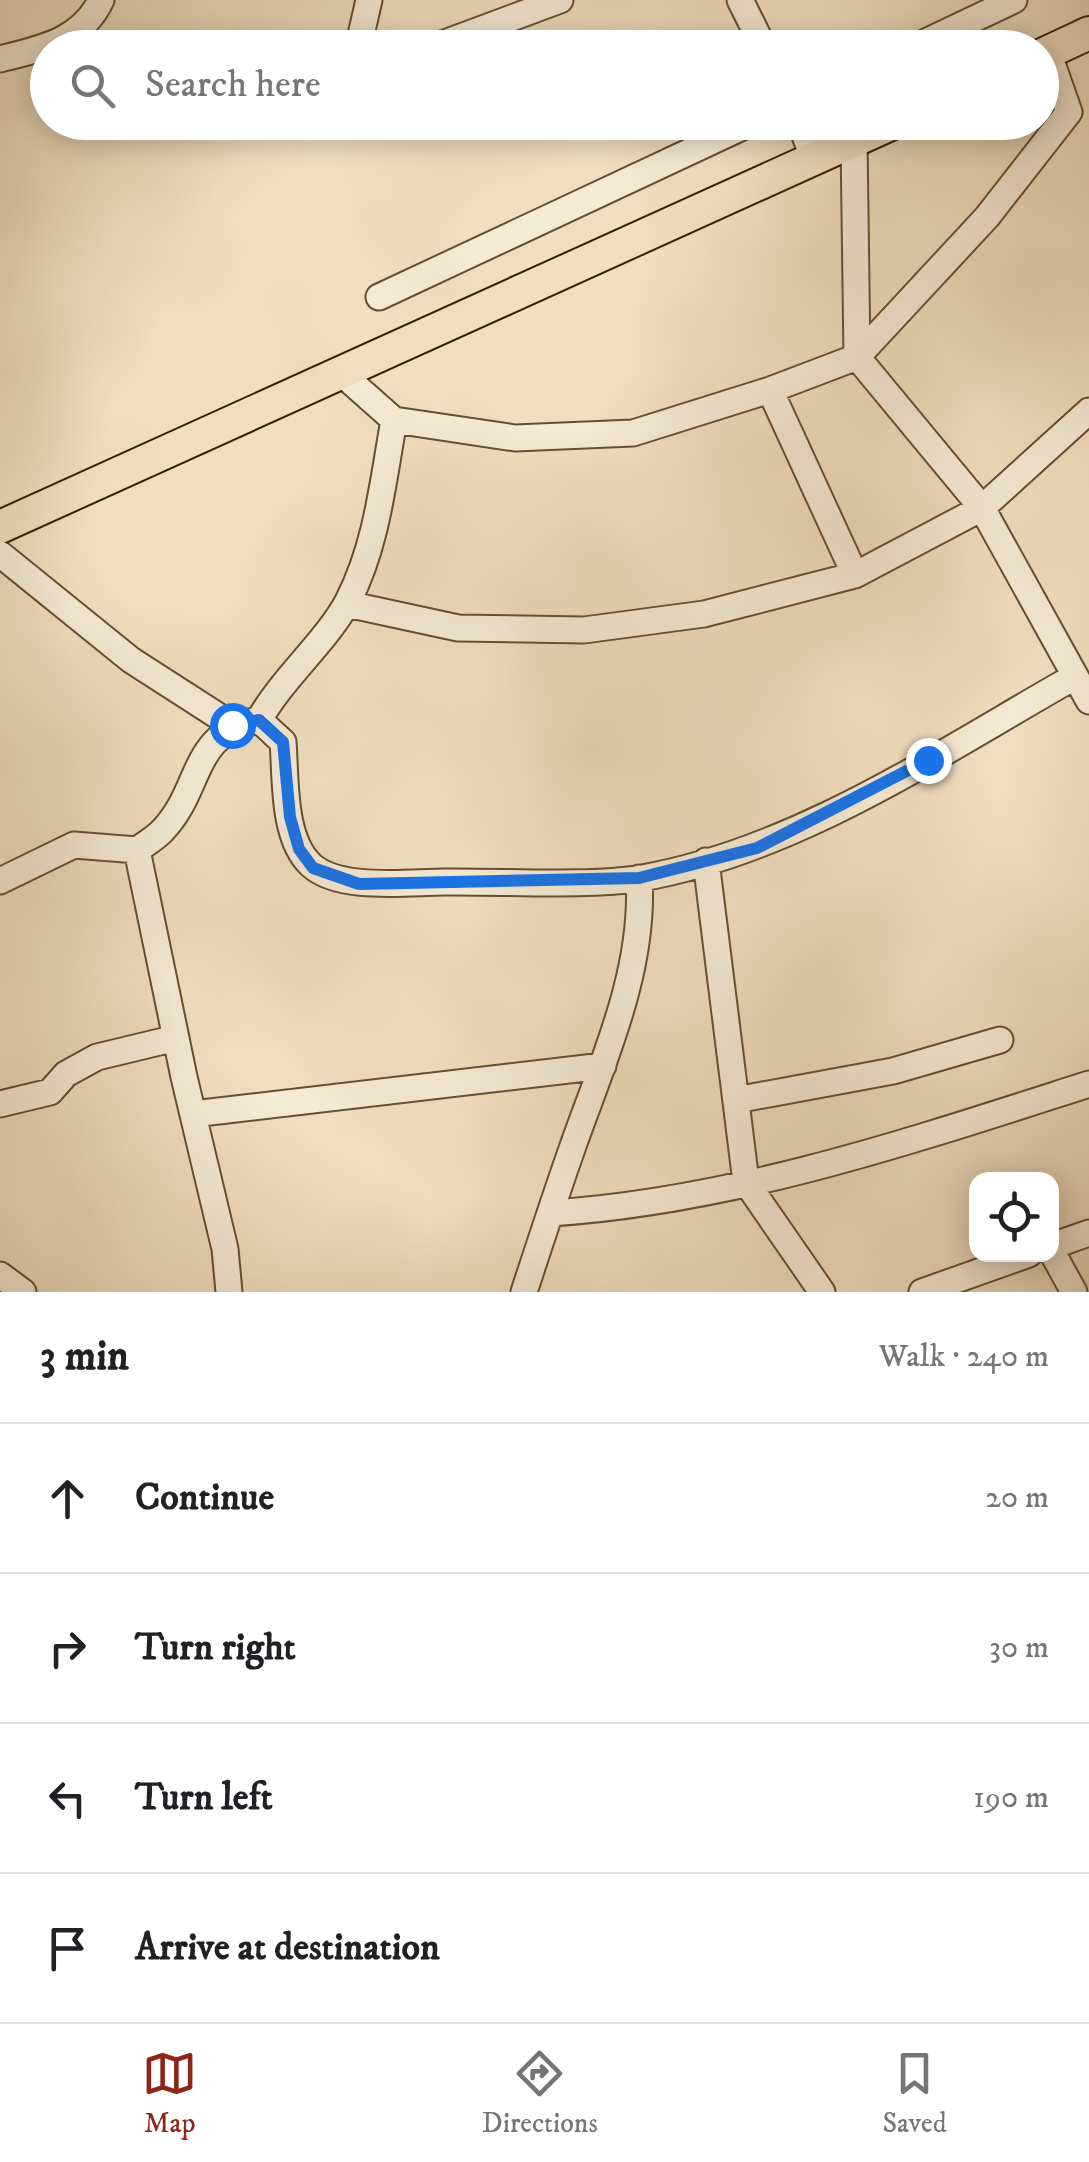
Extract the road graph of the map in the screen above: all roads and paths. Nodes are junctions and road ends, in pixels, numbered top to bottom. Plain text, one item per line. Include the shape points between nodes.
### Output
1 (101, 0) edge
2 (369, 0) edge
3 (560, 0) edge
4 (740, 0) edge
5 (1014, 0) edge
6 (77, 30) edge
7 (362, 30) edge
8 (479, 30) edge
9 (755, 30) edge
10 (951, 30) edge
11 (1089, 33) edge
12 (1059, 47) edge
13 (30, 51) edge
14 (0, 60) edge
15 (1059, 80) edge
16 (1079, 118) edge
17 (714, 140) edge
18 (807, 140) edge
19 (1059, 140) edge
20 (1059, 140) edge
21 (854, 141) joint
22 (814, 160) junction
23 (378, 296) dead end
24 (857, 357) junction
25 (341, 372) junction
26 (770, 390) junction
27 (1089, 411) edge
28 (394, 420) junction
29 (982, 508) junction
30 (0, 527) edge
31 (0, 554) edge
32 (855, 575) junction
33 (347, 604) junction
34 (1074, 677) junction
35 (1089, 701) edge
36 (259, 720) junction
37 (232, 725) junction
38 (137, 850) junction
39 (706, 861) junction
40 (639, 878) junction
41 (0, 881) edge
42 (176, 1038) junction
43 (1000, 1040) dead end
44 (604, 1066) junction
45 (1089, 1084) edge
46 (736, 1100) junction
47 (0, 1104) edge
48 (192, 1114) junction
49 (746, 1182) junction
50 (551, 1214) junction
51 (1089, 1233) edge
52 (1059, 1247) edge
53 (1006, 1262) edge
54 (1058, 1262) edge
55 (0, 1276) edge
56 (24, 1292) edge
57 (228, 1292) edge
58 (524, 1292) edge
59 (822, 1292) edge
60 (922, 1292) edge
61 (1074, 1292) edge

1 - 6 street
2 - 7 street
3 - 8 street
4 - 9 street
5 - 10 street
11 - 12 main road
13 - 14 street
15 - 16 street
16 - 20 street
17 - 23 street
18 - 22 street
19 - 24 street
21 - 22 main road
21 - 24 street
22 - 25 main road
24 - 26 street
24 - 29 street
25 - 28 street
25 - 30 main road
26 - 28 street via 633,433 514,438
26 - 32 street
27 - 29 street
28 - 33 street via 374,531
29 - 32 street
29 - 34 street
31 - 37 street via 131,660
32 - 33 street via 704,614 584,630 458,628
33 - 36 street via 276,689
34 - 35 street
34 - 39 street via 757,848
36 - 37 street
36 - 40 street via 283,742 290,817 313,868 359,884
37 - 38 street via 214,740 164,830
38 - 41 street via 74,845
38 - 42 street
39 - 40 street
39 - 46 street
40 - 44 street via 631,969
42 - 47 street via 97,1057 50,1092
42 - 48 street
43 - 46 street via 893,1071
44 - 48 street
44 - 50 street
45 - 49 street via 856,1158
46 - 49 street
48 - 57 street via 226,1249
49 - 50 street via 615,1209
49 - 59 street
50 - 58 street
51 - 52 street
53 - 60 street
54 - 61 street
55 - 56 street

